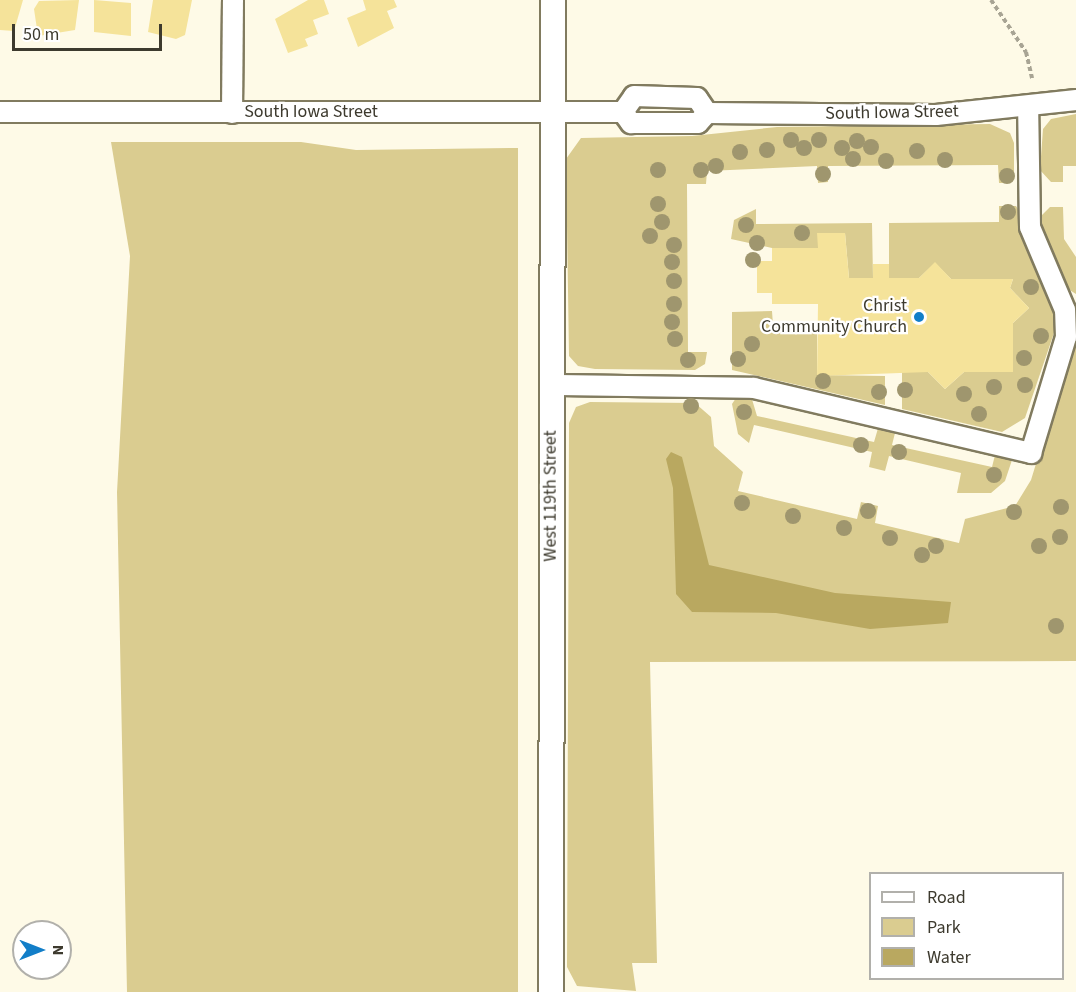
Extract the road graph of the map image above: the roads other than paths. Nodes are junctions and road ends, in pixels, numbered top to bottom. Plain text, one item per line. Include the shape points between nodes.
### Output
1 (233, 0) edge
2 (552, 0) edge
3 (1076, 100) edge
4 (1028, 106) junction
5 (0, 112) edge
6 (552, 112) junction
7 (623, 112) junction
8 (232, 113) junction
9 (707, 113) junction
10 (552, 385) junction
11 (552, 992) edge

1 - 8 street
2 - 6 main road, West 119th Street
3 - 4 street, South Iowa Street
4 - 9 street, South Iowa Street via 936,115
4 - 10 street via 1030,227 1065,310 1066,337 1031,453 754,388
5 - 8 street, South Iowa Street
6 - 7 street, South Iowa Street
6 - 8 street, South Iowa Street
6 - 10 main road, West 119th Street
7 - 9 street, South Iowa Street via 631,123 698,123
7 - 9 street via 634,96 697,98
10 - 11 main road, West 119th Street

